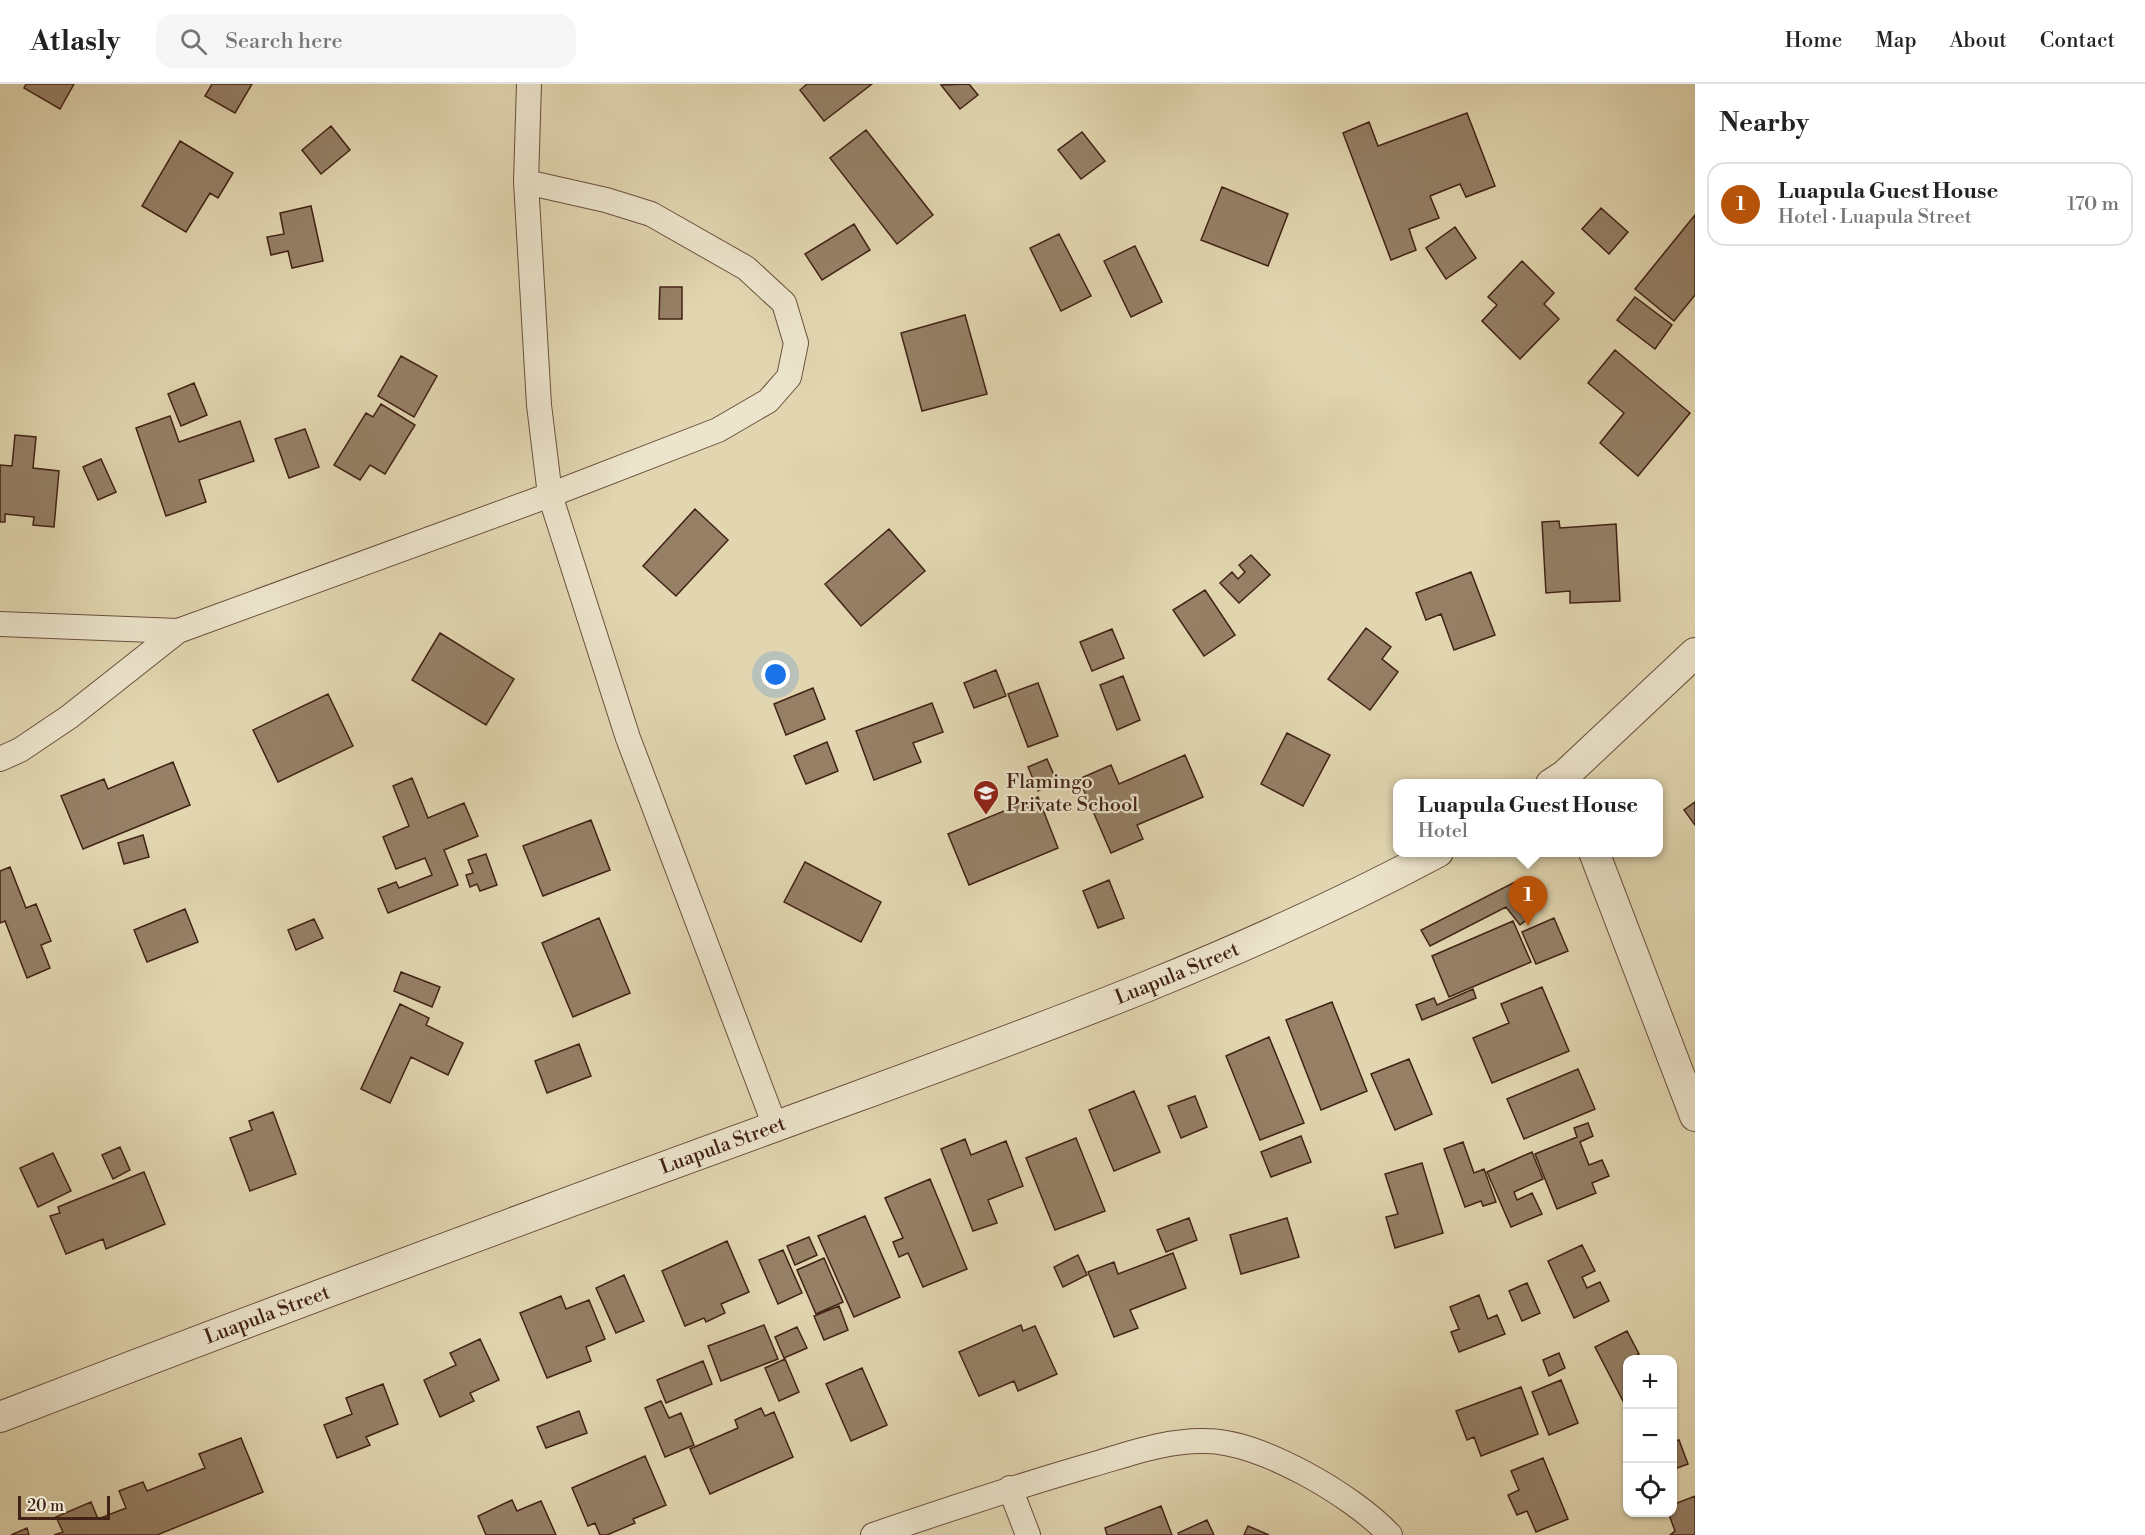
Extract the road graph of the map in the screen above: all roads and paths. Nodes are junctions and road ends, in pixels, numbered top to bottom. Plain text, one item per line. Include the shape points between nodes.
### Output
1 (529, 84) edge
2 (526, 182) junction
3 (550, 495) junction
4 (0, 624) edge
5 (178, 631) junction
6 (1695, 653) edge
7 (0, 759) edge
8 (1563, 779) edge
9 (1429, 857) edge
10 (1596, 857) edge
11 (1695, 1116) edge
12 (776, 1126) junction
13 (0, 1417) edge
14 (1010, 1488) junction
15 (873, 1535) edge
16 (1028, 1535) edge
17 (1390, 1535) edge

1 - 2 street
2 - 3 street via 539,405
2 - 3 street via 651,214 746,267 784,303 796,343 789,377 768,402 718,430
3 - 5 street
3 - 12 street via 628,738
4 - 5 street
5 - 7 street via 69,717
6 - 8 street
9 - 12 street, Luapula Street via 1354,897 1216,958 996,1046
10 - 11 street
12 - 13 street, Luapula Street via 380,1270
14 - 15 street
14 - 16 street
14 - 17 street via 1168,1443 1208,1440 1245,1448 1297,1469 1342,1495

